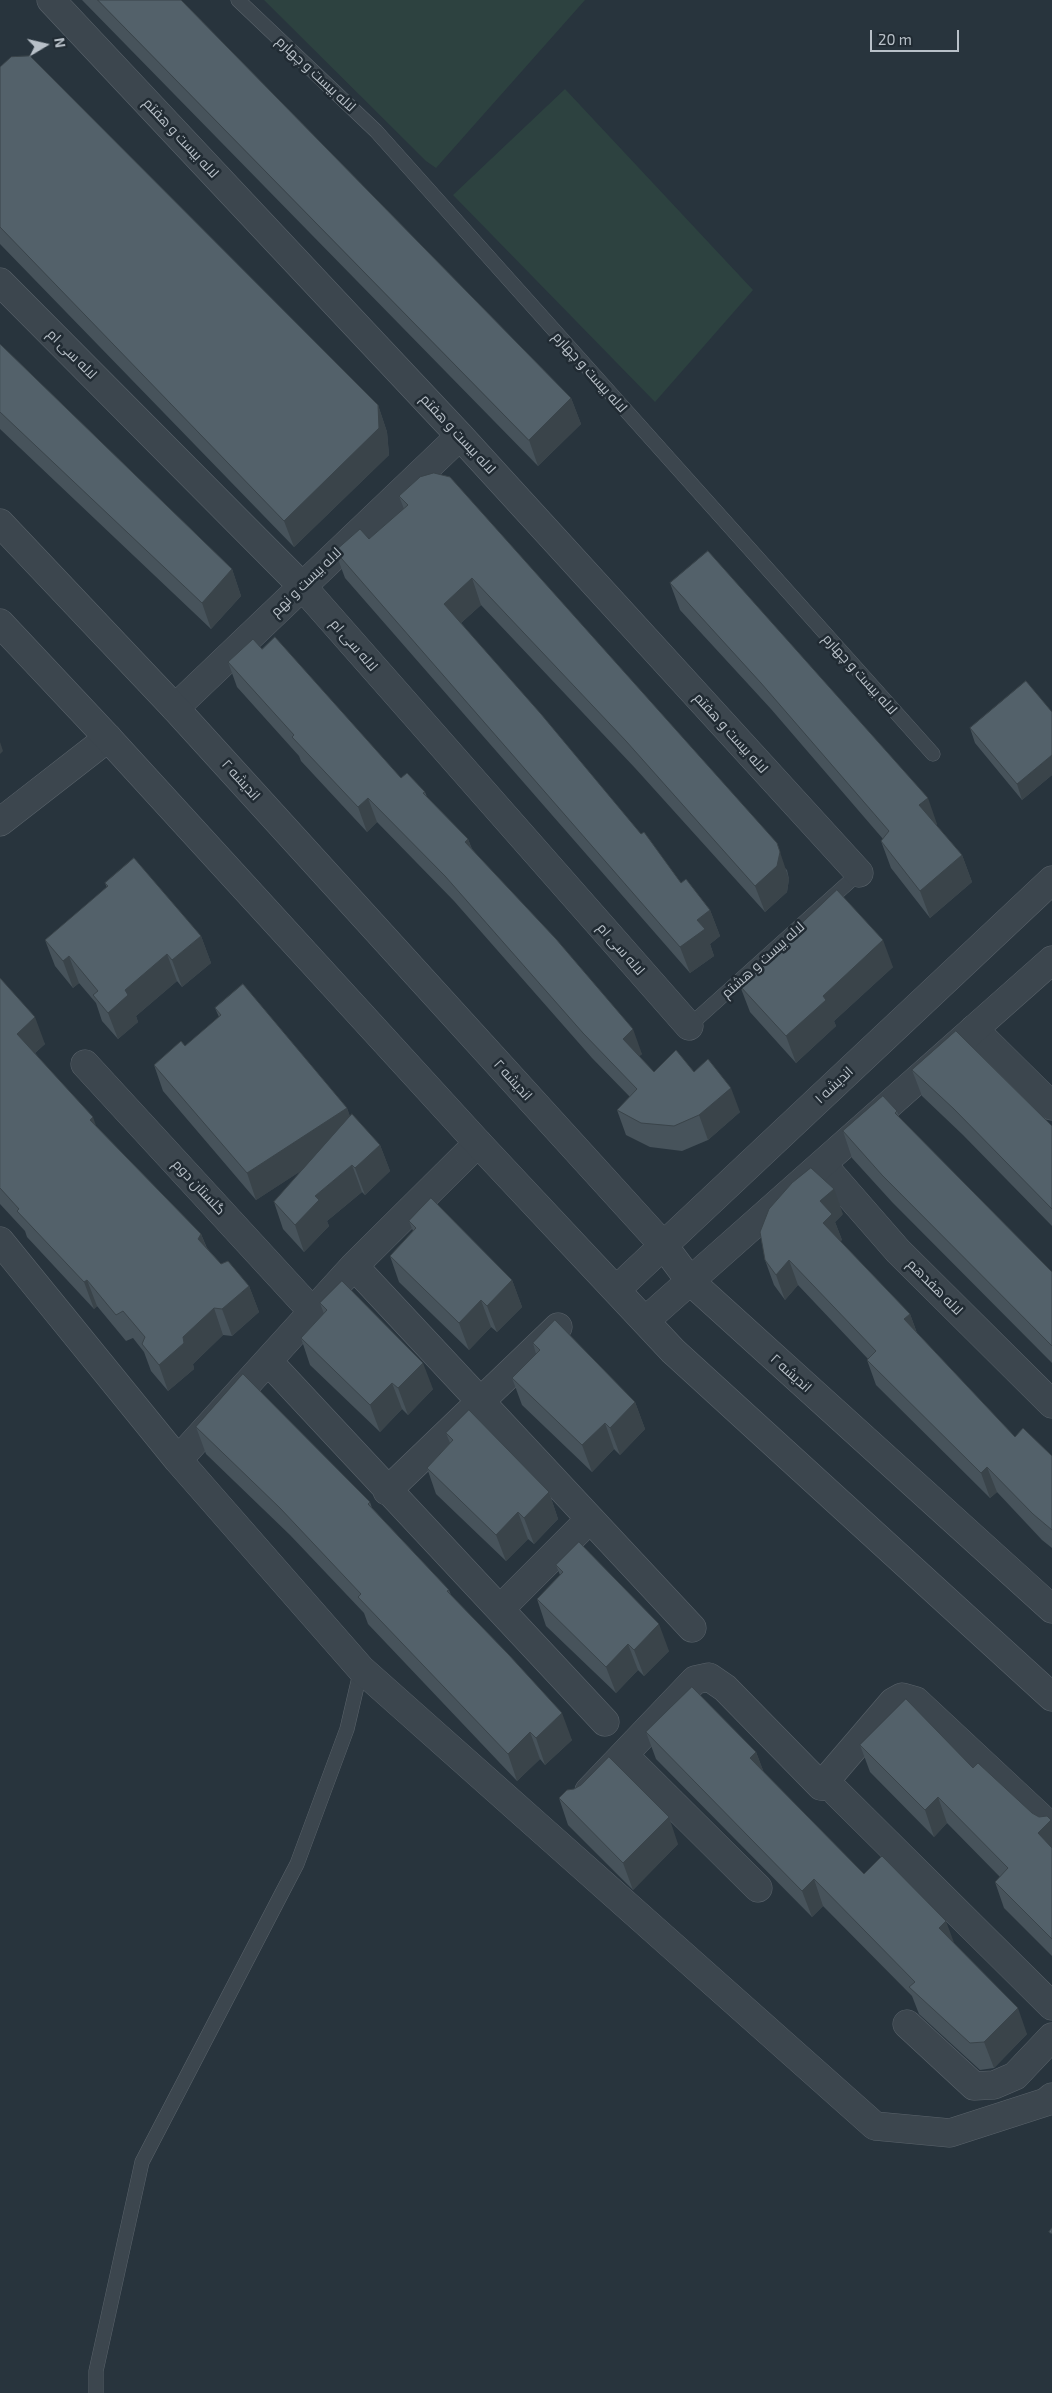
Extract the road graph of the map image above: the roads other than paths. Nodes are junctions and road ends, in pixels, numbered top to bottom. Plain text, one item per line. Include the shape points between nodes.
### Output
1 (51, 0) edge
2 (238, 0) edge
3 (0, 282) edge
4 (460, 436) junction
5 (0, 523) edge
6 (302, 586) junction
7 (0, 624) edge
8 (175, 708) junction
9 (108, 738) junction
10 (933, 754) dead end
11 (0, 822) edge
12 (859, 873) joint
13 (1052, 880) edge
14 (1052, 960) edge
15 (688, 1026) joint
16 (974, 1029) junction
17 (85, 1064) dead end
18 (1052, 1106) edge
19 (478, 1143) junction
20 (823, 1165) junction
21 (0, 1241) edge
22 (664, 1246) junction
23 (354, 1266) junction
24 (690, 1281) junction
25 (616, 1290) junction
26 (312, 1311) junction
27 (644, 1321) junction
28 (558, 1327) edge
29 (268, 1361) junction
30 (480, 1400) junction
31 (1052, 1404) edge
32 (178, 1460) junction
33 (387, 1491) junction
34 (589, 1520) junction
35 (500, 1609) junction
36 (1052, 1609) edge
37 (692, 1628) dead end
38 (361, 1669) junction
39 (1052, 1697) edge
40 (604, 1722) dead end
41 (624, 1755) junction
42 (821, 1786) junction
43 (580, 1801) edge
44 (1052, 1828) edge
45 (758, 1888) dead end
46 (1052, 2006) edge
47 (907, 2024) dead end
48 (1052, 2037) edge
49 (1050, 2102) edge
50 (96, 2393) edge

1 - 4 street, لاله بیست و هفتم
2 - 10 lane, لاله بیست و چهارم via 376,131
3 - 6 street, لاله سی ام
4 - 6 street, لاله بیست و نهم
4 - 12 street, لاله بیست و هفتم
5 - 8 street, اندیشه ۲
6 - 8 street, لاله بیست و نهم
6 - 15 street, لاله سی ام
7 - 9 street
8 - 22 street, اندیشه ۲
9 - 11 street
9 - 19 street
12 - 15 lane, لاله بیست و هشتم
13 - 22 street, اندیشه ۱
14 - 16 street
16 - 18 street
16 - 20 street
17 - 26 street, گلستان دوم
19 - 23 street
19 - 25 street
20 - 24 street
20 - 31 street, لاله هفدهم via 898,1251
21 - 32 street
22 - 24 street, اندیشه ۲
22 - 25 street, اندیشه ۱
23 - 26 street
23 - 30 street
24 - 27 street
24 - 36 street, اندیشه ۲
25 - 27 street
26 - 29 street
27 - 39 street
28 - 30 street
29 - 32 street
29 - 33 street
30 - 33 street
30 - 34 street
32 - 38 street
33 - 35 street
34 - 35 street
34 - 37 street
35 - 40 street
38 - 49 street via 875,2126 950,2133
38 - 50 lane via 347,1729 297,1864 142,2162 96,2371
41 - 42 street via 695,1680 709,1677 724,1688
41 - 43 street
41 - 45 street
42 - 44 street via 893,1702 902,1697 916,1701
42 - 46 street via 831,1787
47 - 48 street via 974,2086 994,2085 1015,2076

